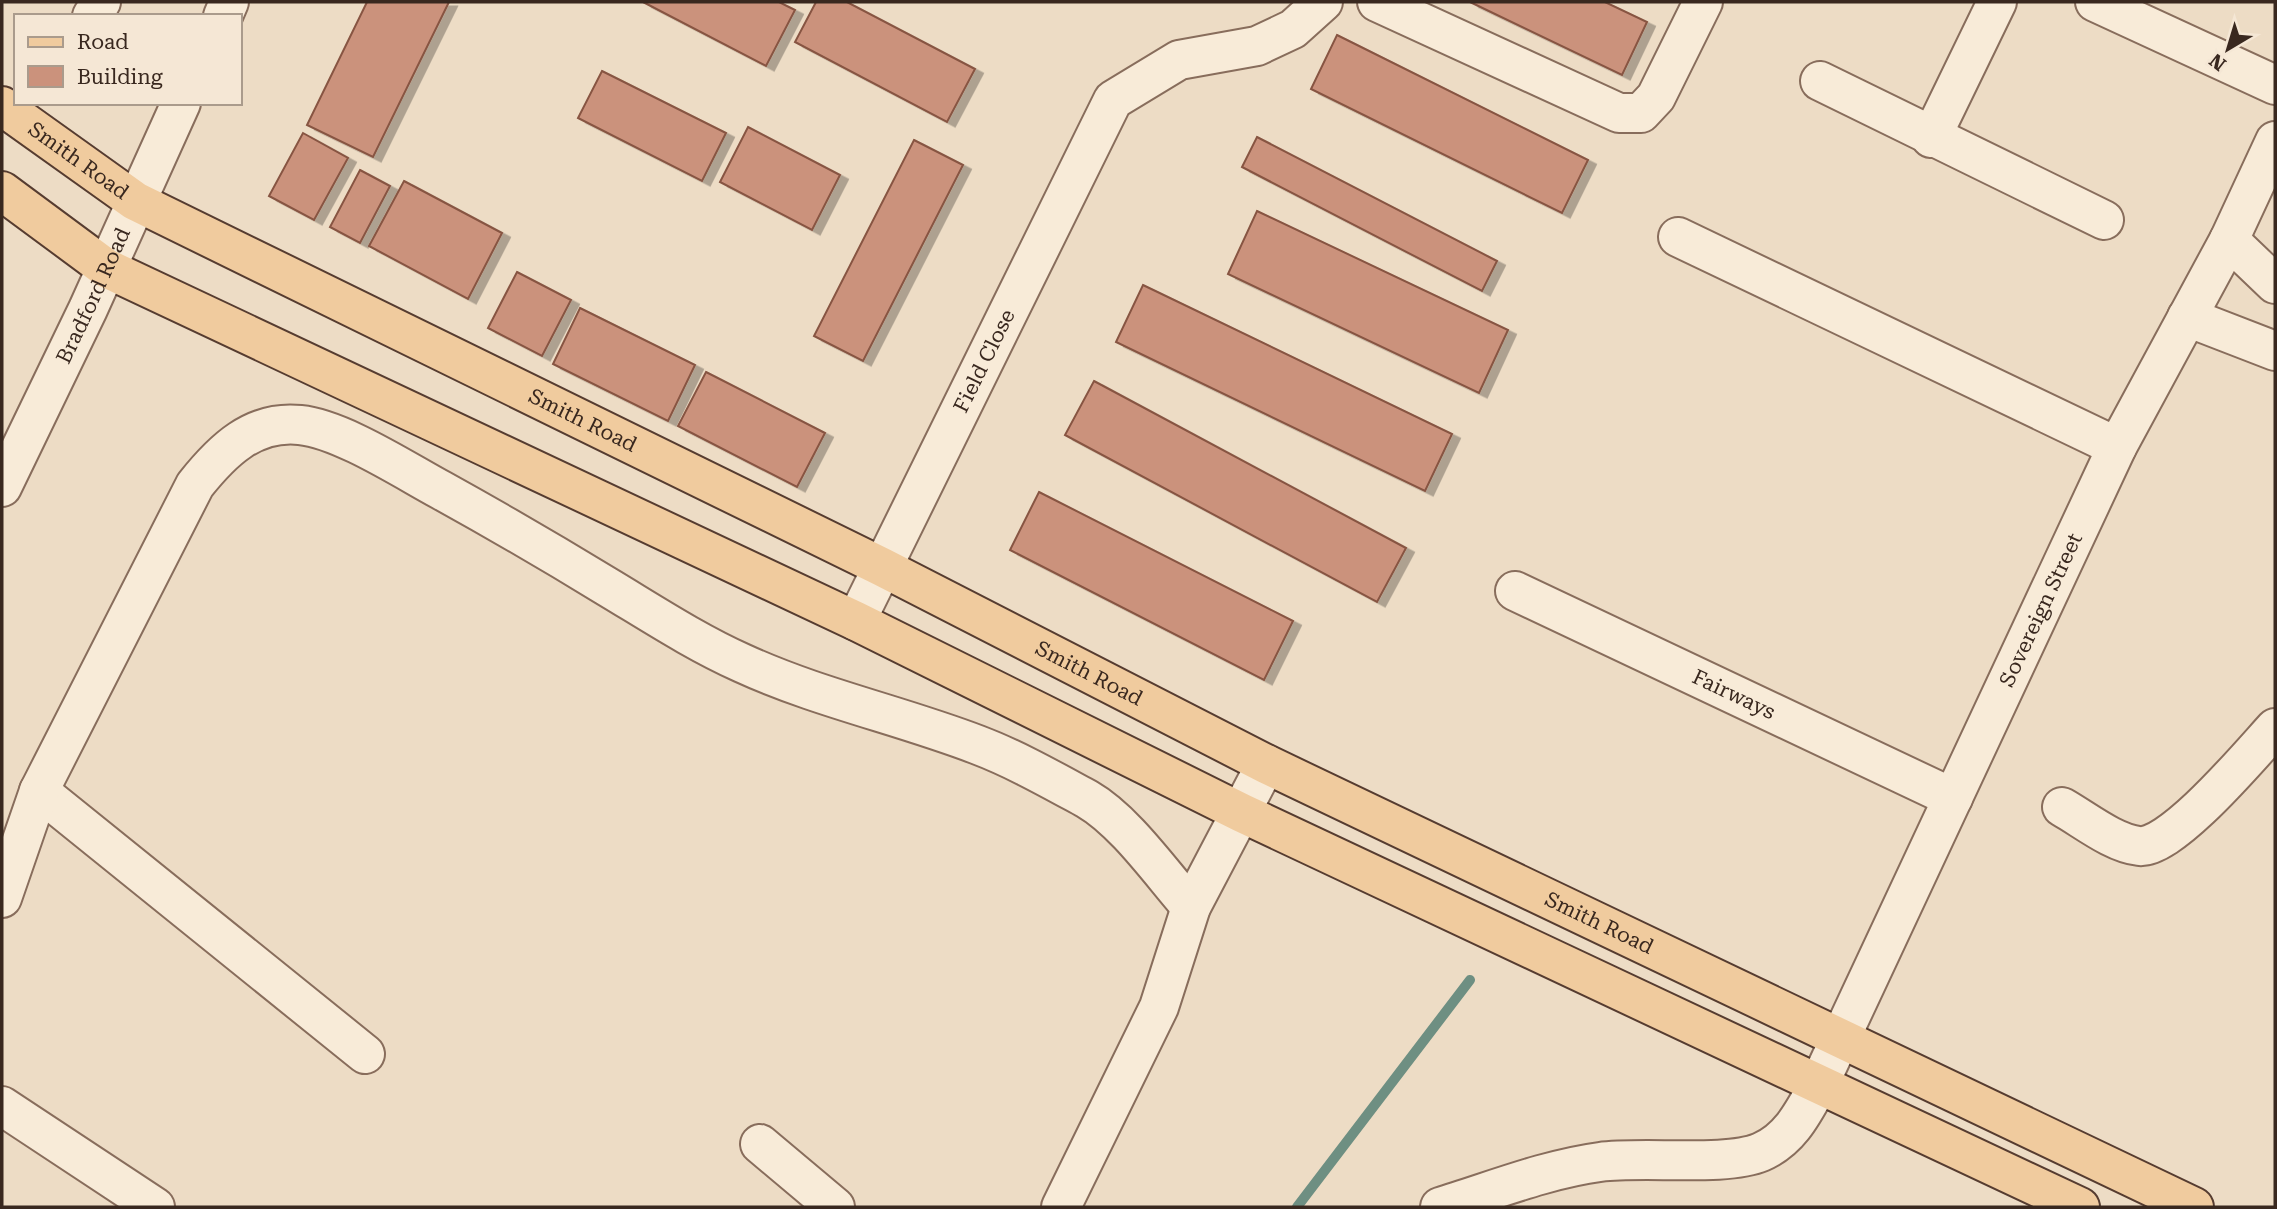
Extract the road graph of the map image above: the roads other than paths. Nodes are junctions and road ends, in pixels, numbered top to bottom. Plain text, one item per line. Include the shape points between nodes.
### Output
1 (1323, 2) edge
2 (1377, 2) edge
3 (1703, 2) edge
4 (1997, 2) edge
5 (2095, 2) edge
6 (1819, 81) dead end
7 (2275, 85) edge
8 (180, 105) edge
9 (2, 106) edge
10 (1931, 138) junction
11 (2275, 141) edge
12 (2, 191) edge
13 (135, 201) junction
14 (2104, 220) dead end
15 (1678, 237) dead end
16 (2229, 240) junction
17 (106, 268) junction
18 (2275, 284) edge
19 (2188, 317) junction
20 (2275, 351) edge
21 (2117, 447) junction
22 (2, 487) edge
23 (882, 567) junction
24 (1515, 591) dead end
25 (856, 621) junction
26 (2275, 728) edge
27 (1266, 764) junction
28 (39, 791) junction
29 (1952, 798) junction
30 (2062, 807) dead end
31 (1242, 813) junction
32 (2, 898) edge
33 (1191, 907) junction
34 (1839, 1040) junction
35 (365, 1054) dead end
36 (1819, 1084) junction
37 (2, 1106) edge
38 (760, 1144) dead end
39 (155, 1207) edge
40 (835, 1207) edge
41 (1061, 1207) edge
42 (1440, 1207) edge
43 (2080, 1207) edge
44 (2194, 1207) edge

1 - 23 street, Field Close via 1293,29 1257,46 1179,60 1113,100
2 - 3 street via 1619,113 1641,113 1656,97
4 - 10 street
5 - 7 street
6 - 10 street
8 - 13 street, Bradford Road
9 - 13 main road, Smith Road
10 - 14 street
11 - 16 street, Sovereign Street
12 - 17 main road
13 - 17 street, Bradford Road
13 - 23 main road, Smith Road
15 - 21 street
16 - 18 street
16 - 19 street, Sovereign Street
17 - 22 street, Bradford Road
17 - 25 main road
19 - 20 street
19 - 21 street, Sovereign Street
21 - 29 street, Sovereign Street
23 - 25 street, Field Close
23 - 27 main road, Smith Road
24 - 29 street, Fairways
25 - 31 main road
26 - 30 street via 2189,818 2157,843 2127,843
27 - 31 street
27 - 34 main road, Smith Road
28 - 32 street
28 - 33 street via 195,485 218,456 241,438 298,424 325,430 400,468 742,663 981,746 1089,801 1120,824
28 - 35 street
29 - 34 street, Sovereign Street
31 - 33 street
31 - 36 main road
33 - 41 street via 1159,1007
34 - 36 street, Sovereign Street
34 - 44 main road, Smith Road
36 - 42 street, Sovereign Street via 1797,1123 1779,1143 1758,1153 1600,1162
36 - 43 main road
37 - 39 street
38 - 40 street

